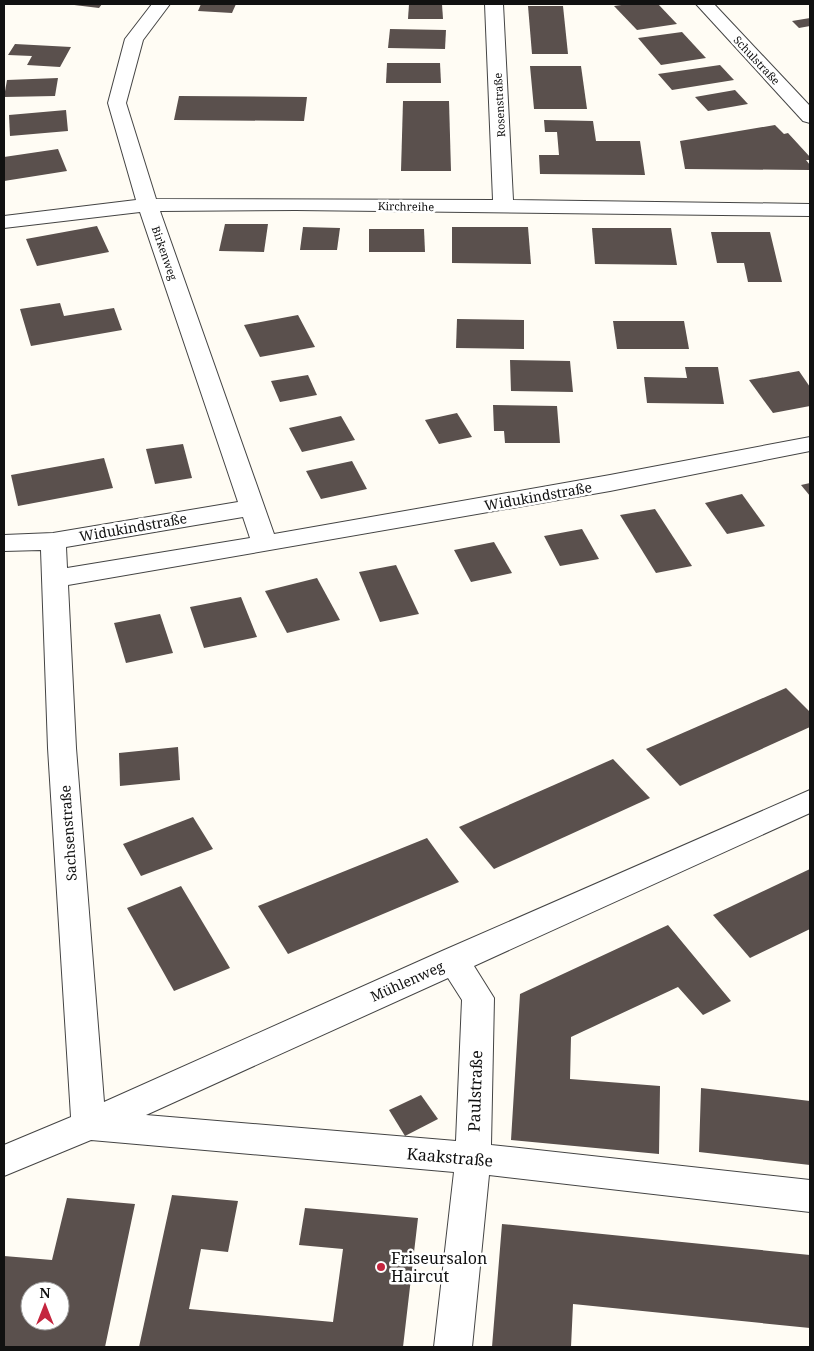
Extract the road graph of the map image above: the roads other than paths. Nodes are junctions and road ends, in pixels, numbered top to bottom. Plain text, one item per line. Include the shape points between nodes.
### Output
1 (161, 4) edge
2 (494, 4) edge
3 (705, 4) edge
4 (810, 117) edge
5 (148, 205) junction
6 (503, 207) junction
7 (810, 210) edge
8 (4, 222) edge
9 (810, 444) edge
10 (253, 507) junction
11 (53, 541) junction
12 (4, 543) edge
13 (265, 544) junction
14 (56, 579) junction
15 (810, 801) edge
16 (453, 960) junction
17 (89, 1125) junction
18 (473, 1158) junction
19 (4, 1161) edge
20 (810, 1196) edge
21 (453, 1347) edge

1 - 5 street, Birkenweg via 134,39 117,103
2 - 6 street, Rosenstraße
3 - 4 street, Schulstraße
5 - 6 street, Kirchreihe
5 - 8 street, Kirchreihe
5 - 10 street, Birkenweg
6 - 7 street, Kirchreihe
9 - 13 street, Widukindstraße
10 - 11 street, Widukindstraße
10 - 13 street
11 - 12 street, Widukindstraße
11 - 14 street, Sachsenstraße
13 - 14 street, Widukindstraße
14 - 17 street, Sachsenstraße via 62,748
15 - 16 street, Mühlenweg
16 - 17 street, Mühlenweg
16 - 18 street, Paulstraße via 478,998
17 - 18 street, Kaakstraße
17 - 19 street, Mühlenweg
18 - 20 street, Kaakstraße
18 - 21 street, Paulstraße

